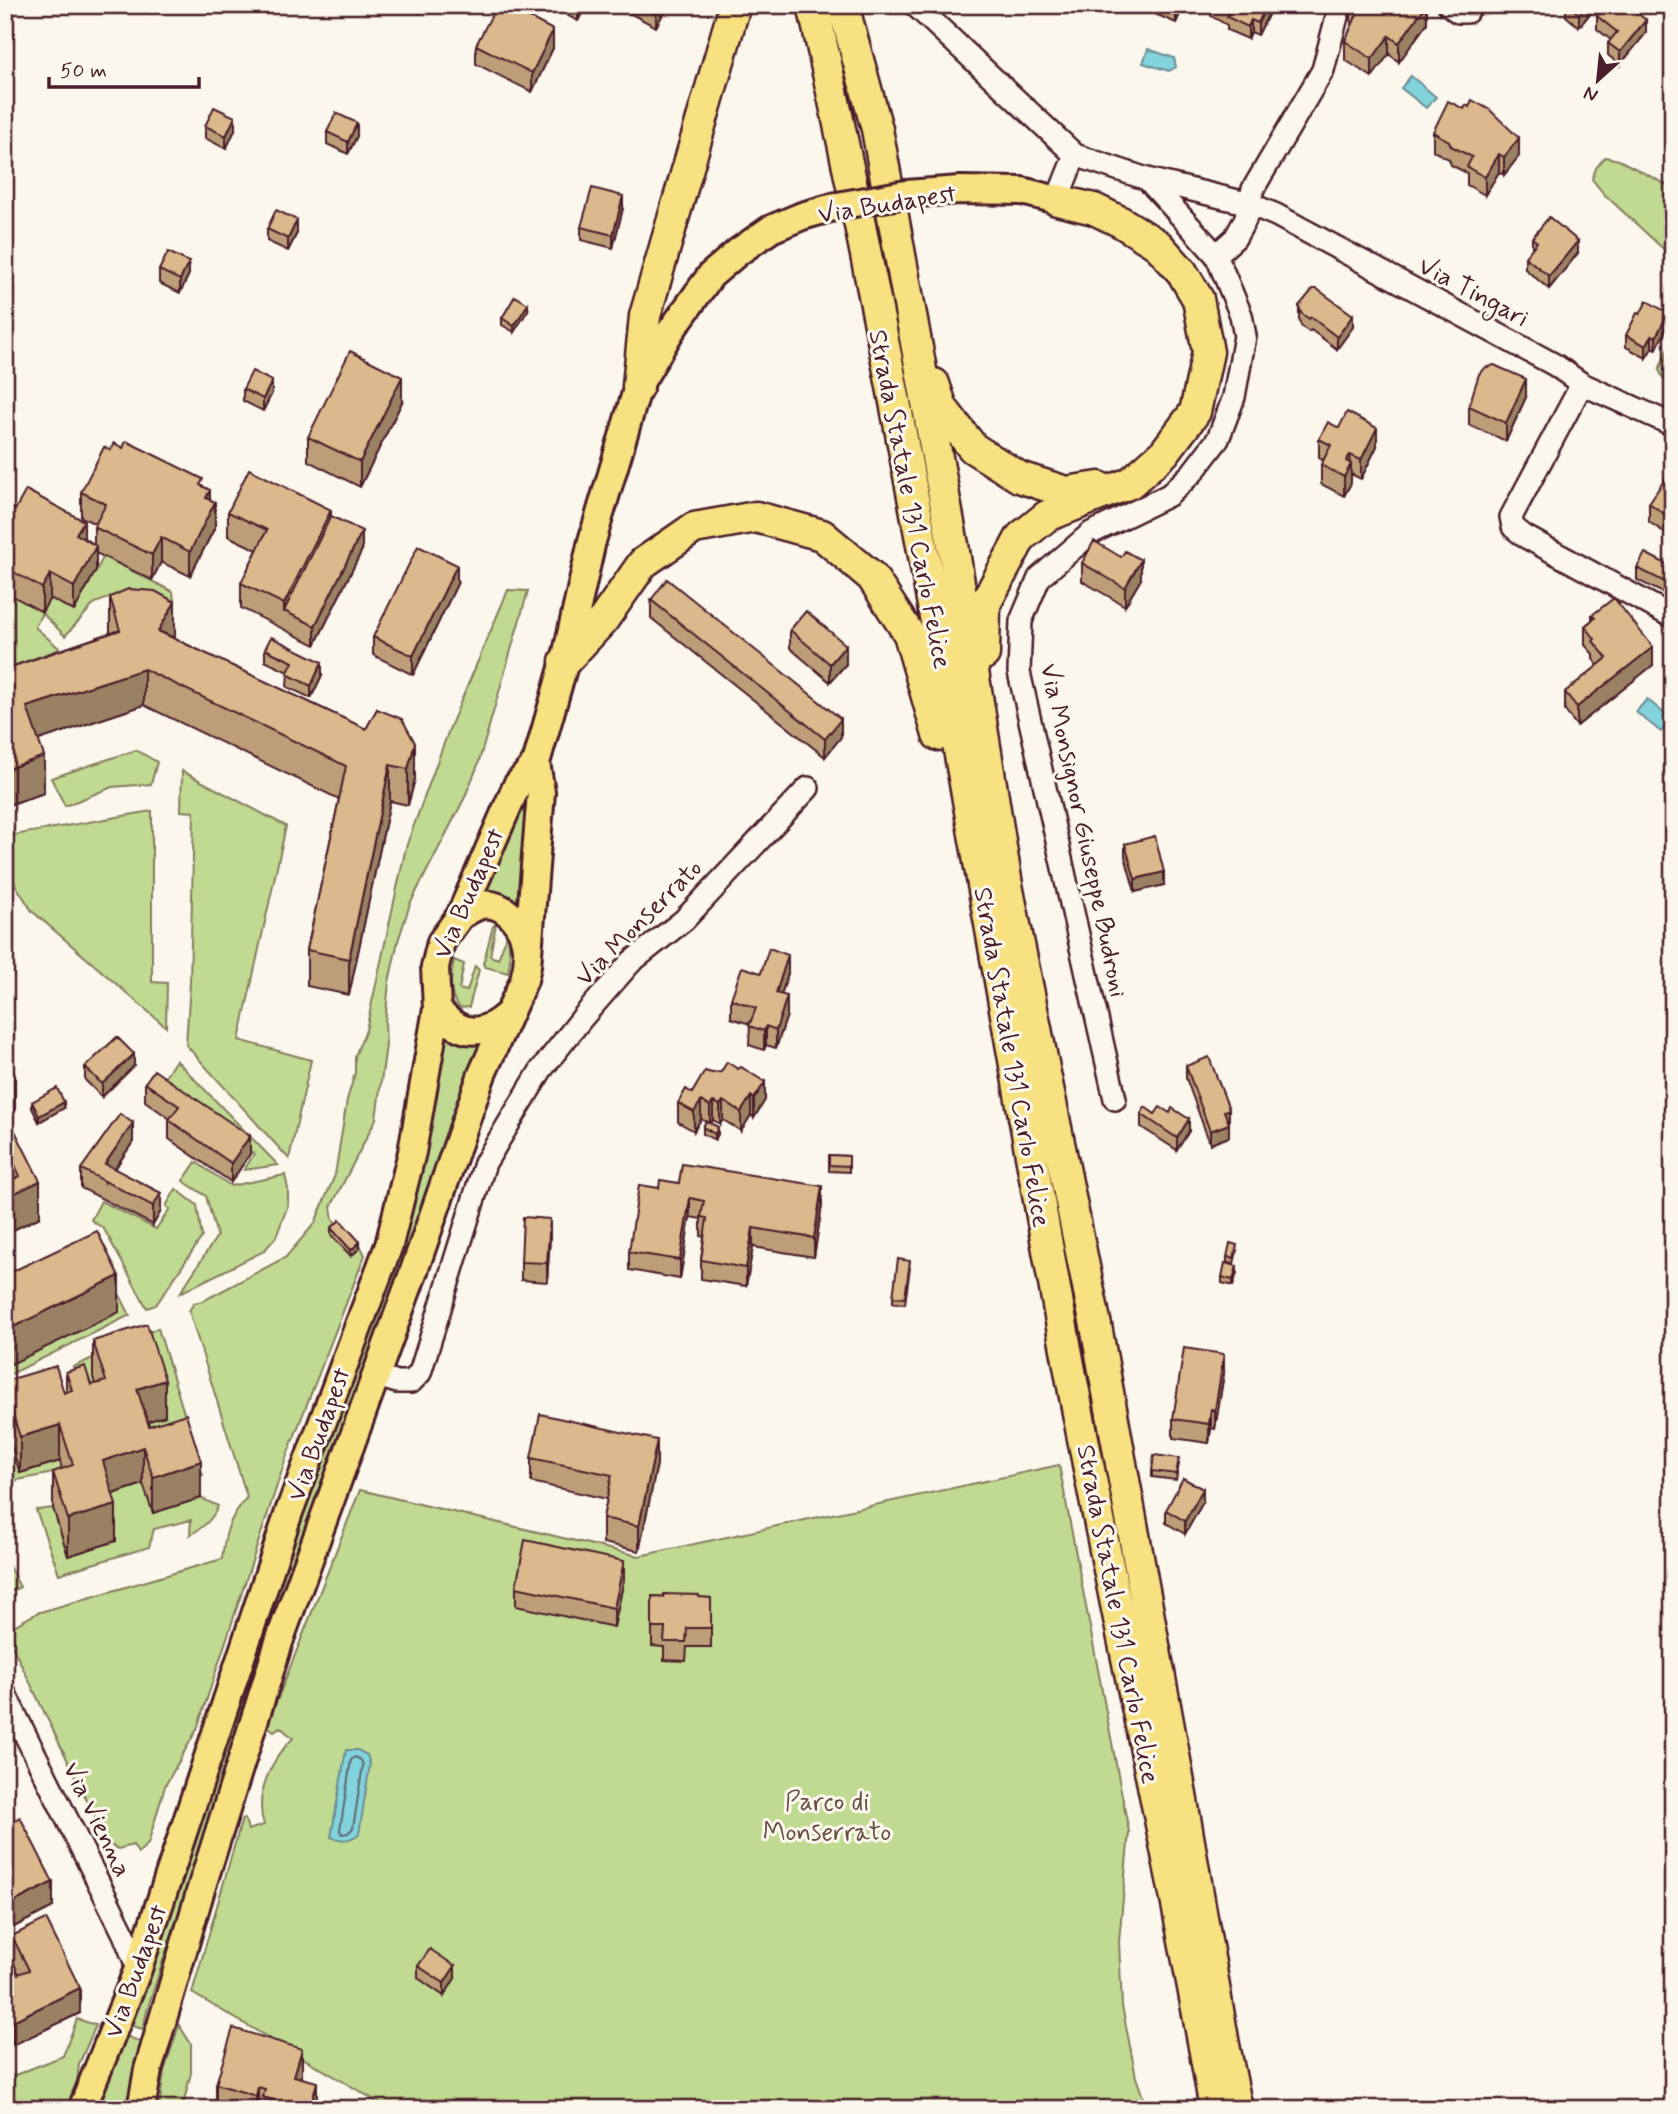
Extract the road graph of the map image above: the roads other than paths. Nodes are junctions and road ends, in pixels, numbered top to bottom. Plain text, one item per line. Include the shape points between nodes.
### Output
1 (735, 5) edge
2 (813, 5) edge
3 (843, 5) edge
4 (915, 5) edge
5 (1340, 5) edge
6 (1448, 5) edge
7 (1472, 5) edge
8 (1075, 155) junction
9 (1147, 179) junction
10 (1057, 200) junction
11 (1250, 204) junction
12 (1216, 255) junction
13 (908, 309) junction
14 (1582, 384) junction
15 (638, 386) junction
16 (1673, 425) edge
17 (1130, 483) junction
18 (1673, 617) edge
19 (565, 661) junction
20 (536, 763) junction
21 (808, 788) dead end
22 (1007, 885) junction
23 (460, 916) junction
24 (992, 940) junction
25 (527, 953) junction
26 (437, 1009) junction
27 (508, 1014) junction
28 (1115, 1099) dead end
29 (374, 1375) junction
30 (5, 1694) edge
31 (138, 1969) junction
32 (82, 2109) edge
33 (141, 2109) edge
34 (1215, 2109) edge
35 (1237, 2109) edge

1 - 15 highway via 645,316
2 - 24 highway, Strada Statale 131 Carlo Felice via 878,318
3 - 13 highway, Strada Statale 131 Carlo Felice via 877,129
4 - 8 street
5 - 11 street via 1323,70 1253,189
6 - 7 street via 1467,12
8 - 9 street, Via Tingari
8 - 10 street
9 - 11 street, Via Tingari
9 - 12 street, Via Tingari
10 - 15 main road, Via Budapest, bridge via 1022,191 906,194 836,206 771,229 711,275
10 - 17 highway via 1094,209 1157,245 1182,272 1198,299 1208,352 1195,412 1164,453
11 - 12 street via 1235,238
11 - 14 street, Via Tingari via 1555,365
12 - 28 street, Via Monsignor Giuseppe Budroni via 1245,336 1234,397 1218,439 1169,495 1091,533 1039,578 1021,621 1019,672
13 - 17 highway via 942,408 973,448 1019,477 1066,492
13 - 22 highway, Strada Statale 131 Carlo Felice via 953,545
14 - 16 street, Via Tingari
14 - 18 street via 1511,517 1513,527
15 - 19 main road, Via Budapest via 592,541
17 - 22 highway via 1047,516 1021,537 985,604 984,647
19 - 20 main road, Via Budapest
19 - 24 highway via 603,620 643,563 694,528 756,517 822,535 872,577 909,634
20 - 23 main road, Via Budapest via 517,785
20 - 25 main road, Via Budapest via 541,792
21 - 29 street, Via Monserrato via 684,920 631,962 541,1070 485,1163 420,1373 411,1382
22 - 35 highway, Strada Statale 131 Carlo Felice via 1096,1326
23 - 25 main road via 481,905 499,908 521,928
23 - 26 main road, Via Budapest via 438,954
24 - 34 highway, Strada Statale 131 Carlo Felice via 1063,1334
25 - 27 main road, Via Budapest via 524,979
26 - 27 main road via 461,1030 474,1031 496,1026
26 - 31 main road, Via Budapest via 412,1152 388,1245 289,1512
27 - 29 main road, Via Budapest
29 - 33 main road, Via Budapest via 275,1652 201,1889 148,2070
30 - 31 street, Via Vienna
31 - 32 main road, Via Budapest

